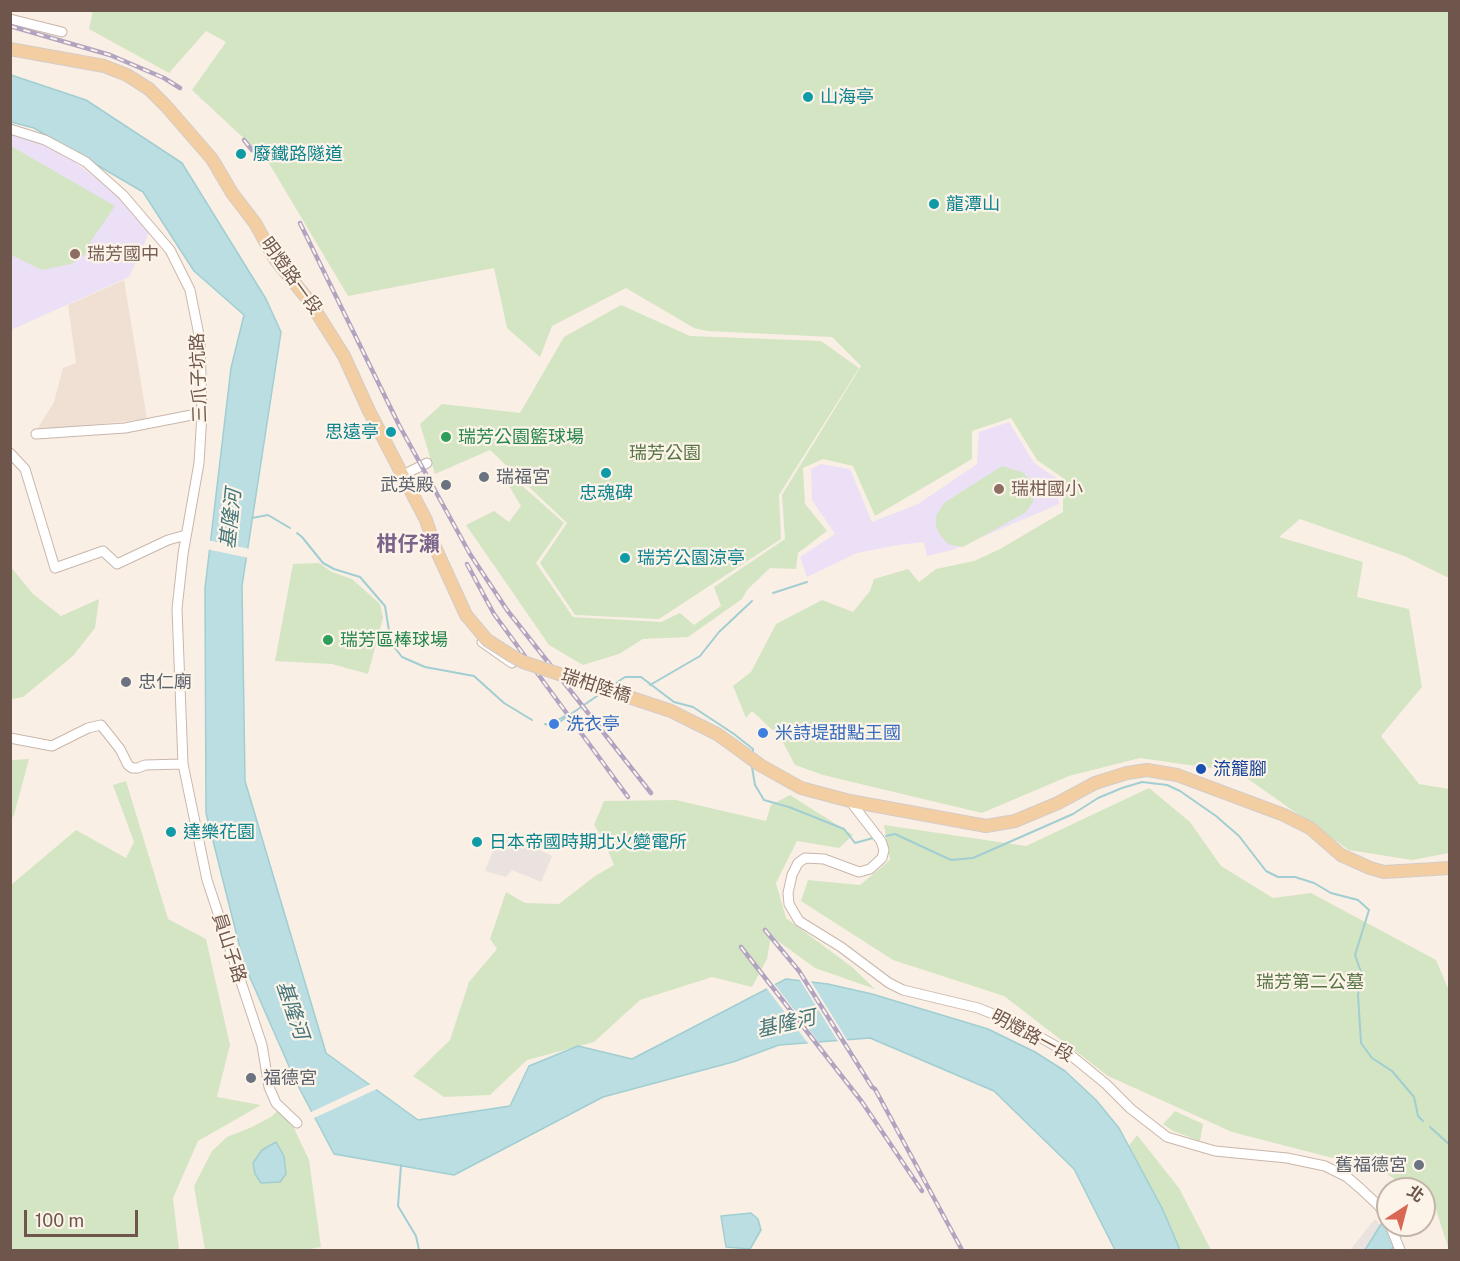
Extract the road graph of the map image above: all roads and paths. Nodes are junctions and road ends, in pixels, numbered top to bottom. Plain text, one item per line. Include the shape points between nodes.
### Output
1 (10, 19) edge
2 (62, 32) dead end
3 (10, 49) edge
4 (10, 129) edge
5 (202, 413) junction
6 (36, 434) dead end
7 (10, 453) edge
8 (427, 463) dead end
9 (403, 475) junction
10 (426, 520) junction
11 (186, 535) junction
12 (466, 615) joint
13 (590, 679) dead end
14 (588, 690) dead end
15 (10, 738) edge
16 (183, 764) junction
17 (850, 801) junction
18 (1449, 868) edge
19 (297, 1123) dead end
20 (1376, 1203) edge

1 - 2 street
3 - 9 main road, 明燈路一段 via 104,66 128,75 166,106 212,159 275,259 325,324
4 - 5 street, 三爪子坑路 via 45,140 86,162 123,195 171,250 190,290 200,340
5 - 6 street via 124,428
5 - 11 street, 三爪子坑路 via 199,463
7 - 11 street via 25,469 55,567 104,551 117,564
8 - 9 street
9 - 10 main road, 明燈路一段
10 - 10 street via 437,564 458,611 484,644 512,663 503,646 471,613
10 - 12 main road, 明燈路一段
11 - 16 street, 三爪子坑路 via 177,609
12 - 17 main road, 瑞柑陸橋, bridge via 487,640 512,656 671,711 717,734 801,788
13 - 14 street
15 - 16 street via 52,746 101,725 132,768
16 - 19 street, 員山子路 via 207,880 262,1045 269,1087 276,1103
17 - 18 main road via 986,826 1015,821 1095,783 1147,770 1202,783 1284,814 1310,828 1341,855 1370,868 1384,872
17 - 20 street, 明燈路一段 via 881,841 882,858 870,869 859,872 824,859 805,858 798,863 788,893 789,904 799,921 903,990 978,1008 1013,1022 1068,1053 1167,1137 1215,1151 1325,1166 1347,1177

